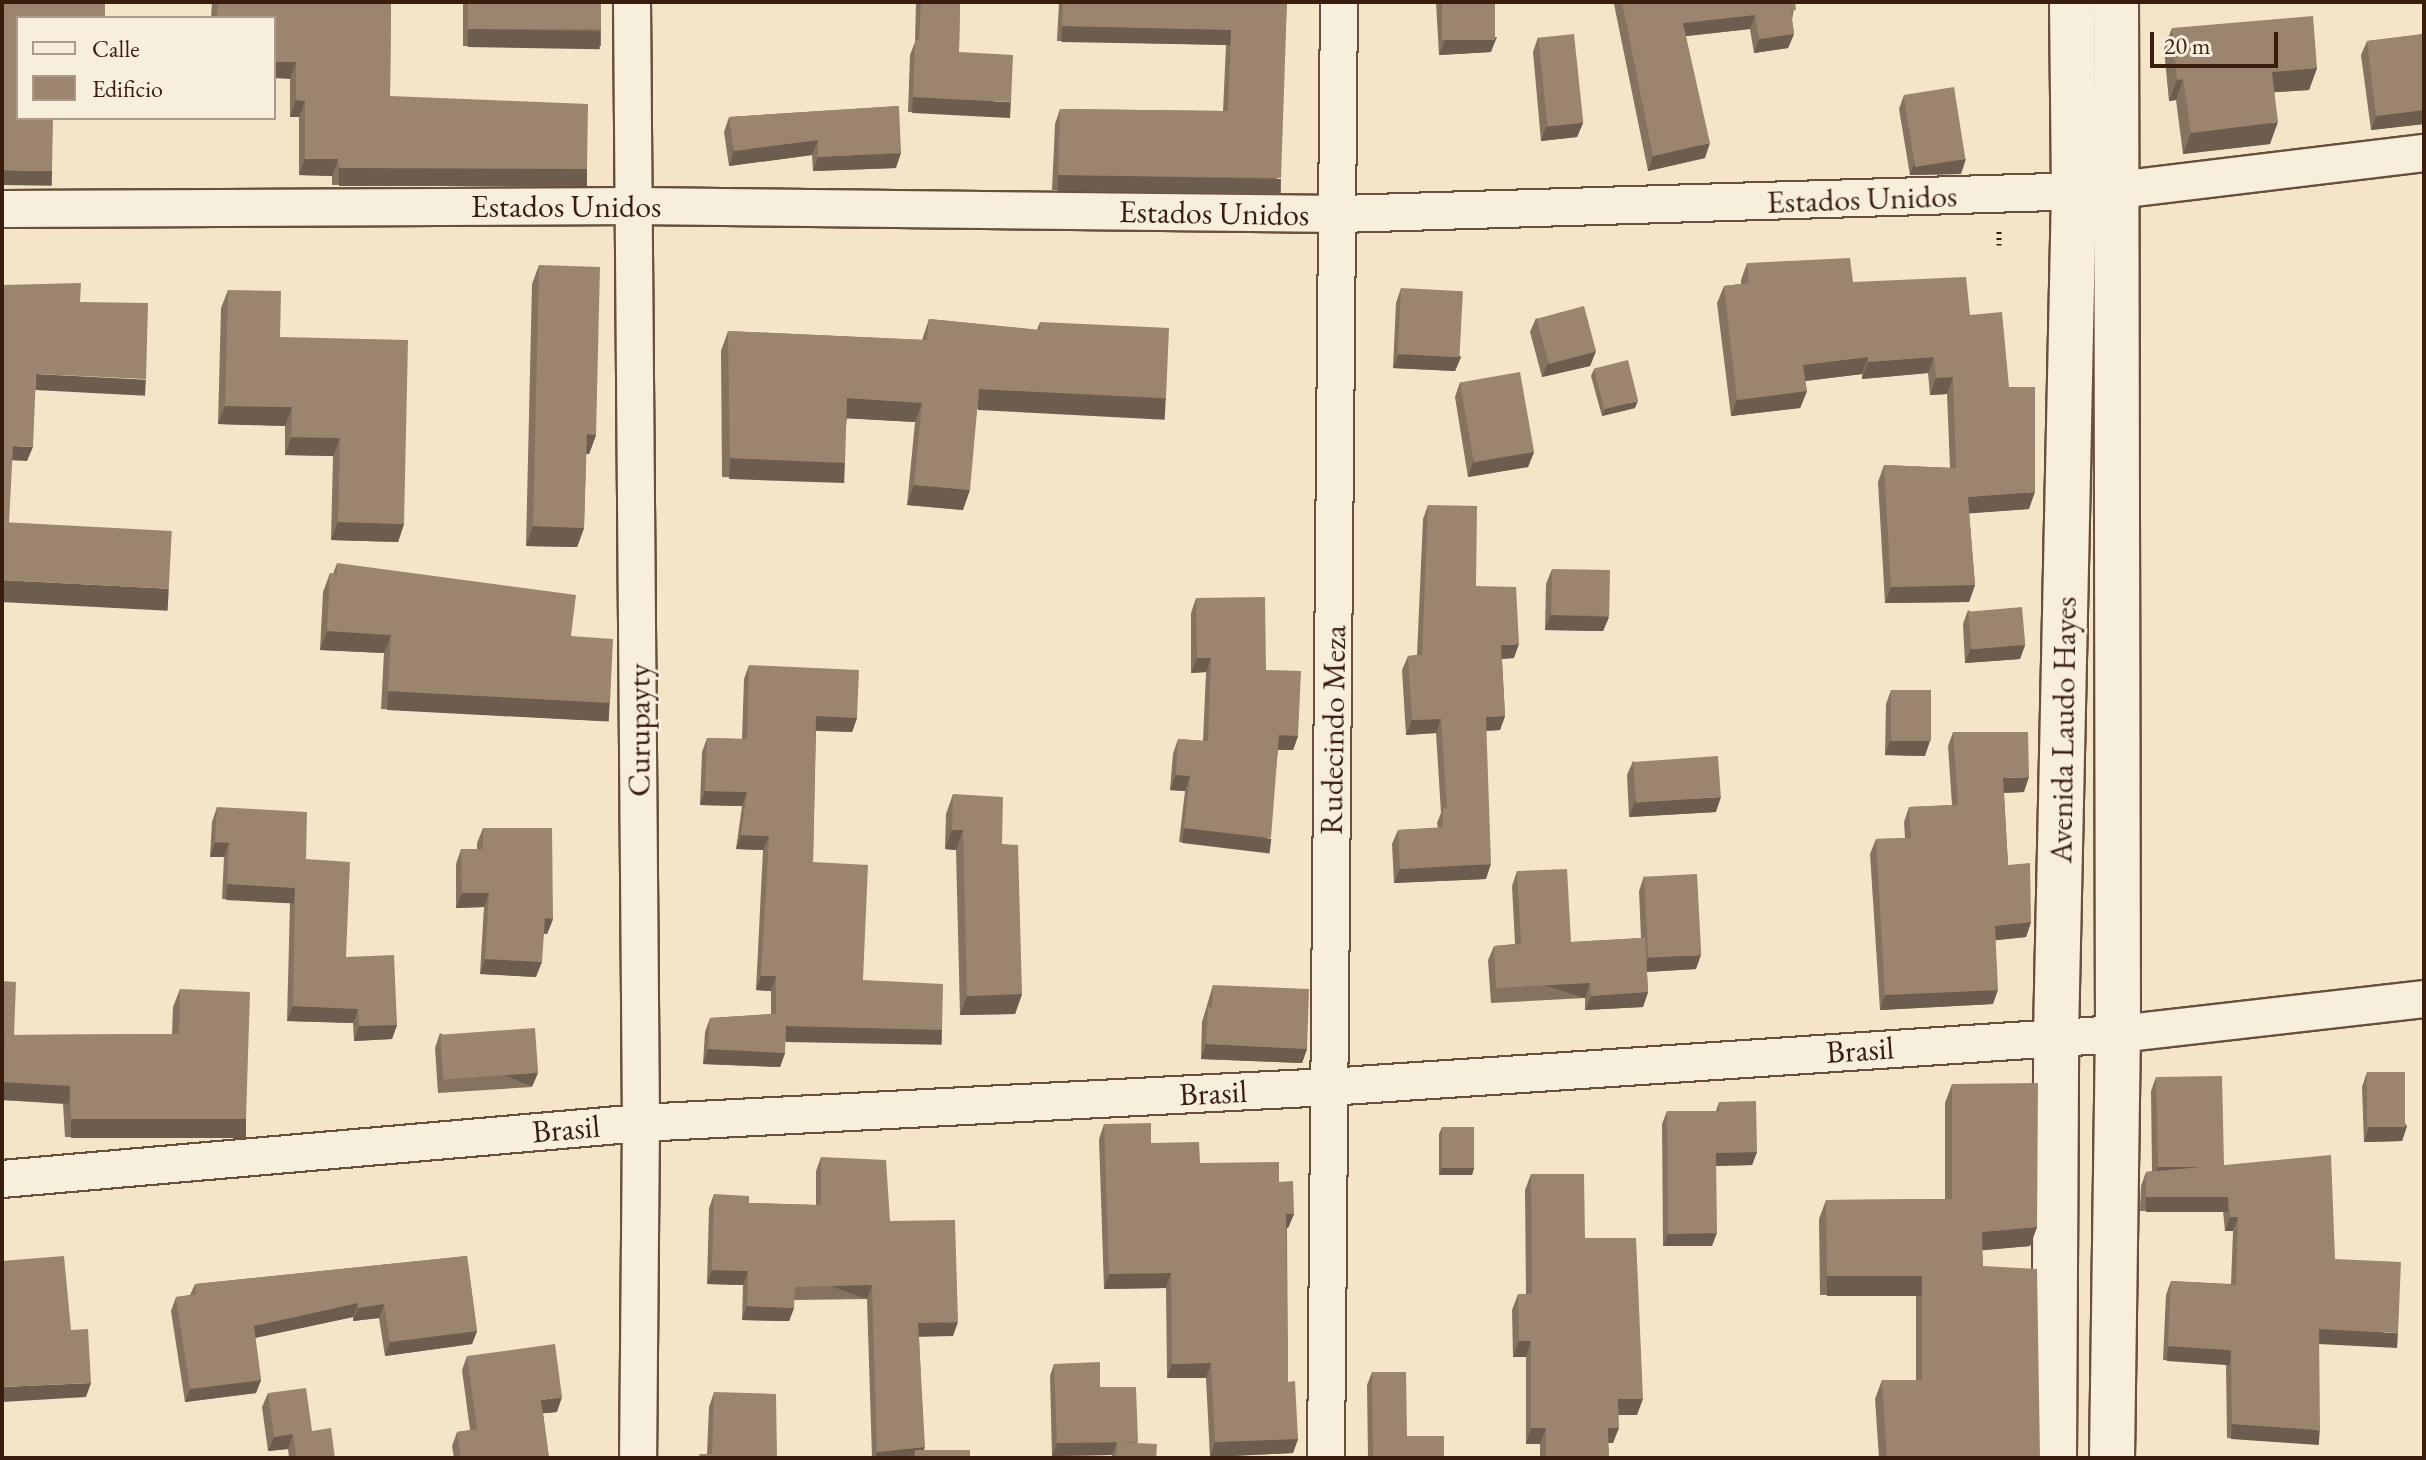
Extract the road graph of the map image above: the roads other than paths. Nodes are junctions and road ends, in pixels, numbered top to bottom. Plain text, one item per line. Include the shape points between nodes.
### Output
1 (632, 2) edge
2 (1339, 2) edge
3 (2072, 2) edge
4 (2116, 2) edge
5 (2424, 153) edge
6 (2118, 190) junction
7 (2074, 193) junction
8 (636, 206) junction
9 (2, 209) edge
10 (1341, 214) junction
11 (2424, 999) edge
12 (2118, 1034) junction
13 (2056, 1036) junction
14 (1328, 1087) junction
15 (641, 1123) junction
16 (2, 1179) edge
17 (638, 1458) edge
18 (1326, 1458) edge
19 (2054, 1458) edge
20 (2112, 1458) edge

1 - 8 street, Curupayty
2 - 10 street, Rudecindo Meza
3 - 7 street, Avenida Laudo Hayes
4 - 6 street, Avenida Laudo Hayes
5 - 6 street, Estados Unidos
6 - 7 street, Estados Unidos
6 - 12 street, Avenida Laudo Hayes
7 - 10 street, Estados Unidos
7 - 13 street, Avenida Laudo Hayes
8 - 9 street, Estados Unidos
8 - 10 street, Estados Unidos
8 - 15 street, Curupayty
10 - 14 street, Rudecindo Meza
11 - 12 street, Brasil
12 - 13 street, Brasil
12 - 20 street, Avenida Laudo Hayes
13 - 14 street, Brasil
13 - 19 street, Avenida Laudo Hayes
14 - 15 street, Brasil
14 - 18 street, Rudecindo Meza
15 - 16 street, Brasil
15 - 17 street, Curupayty

